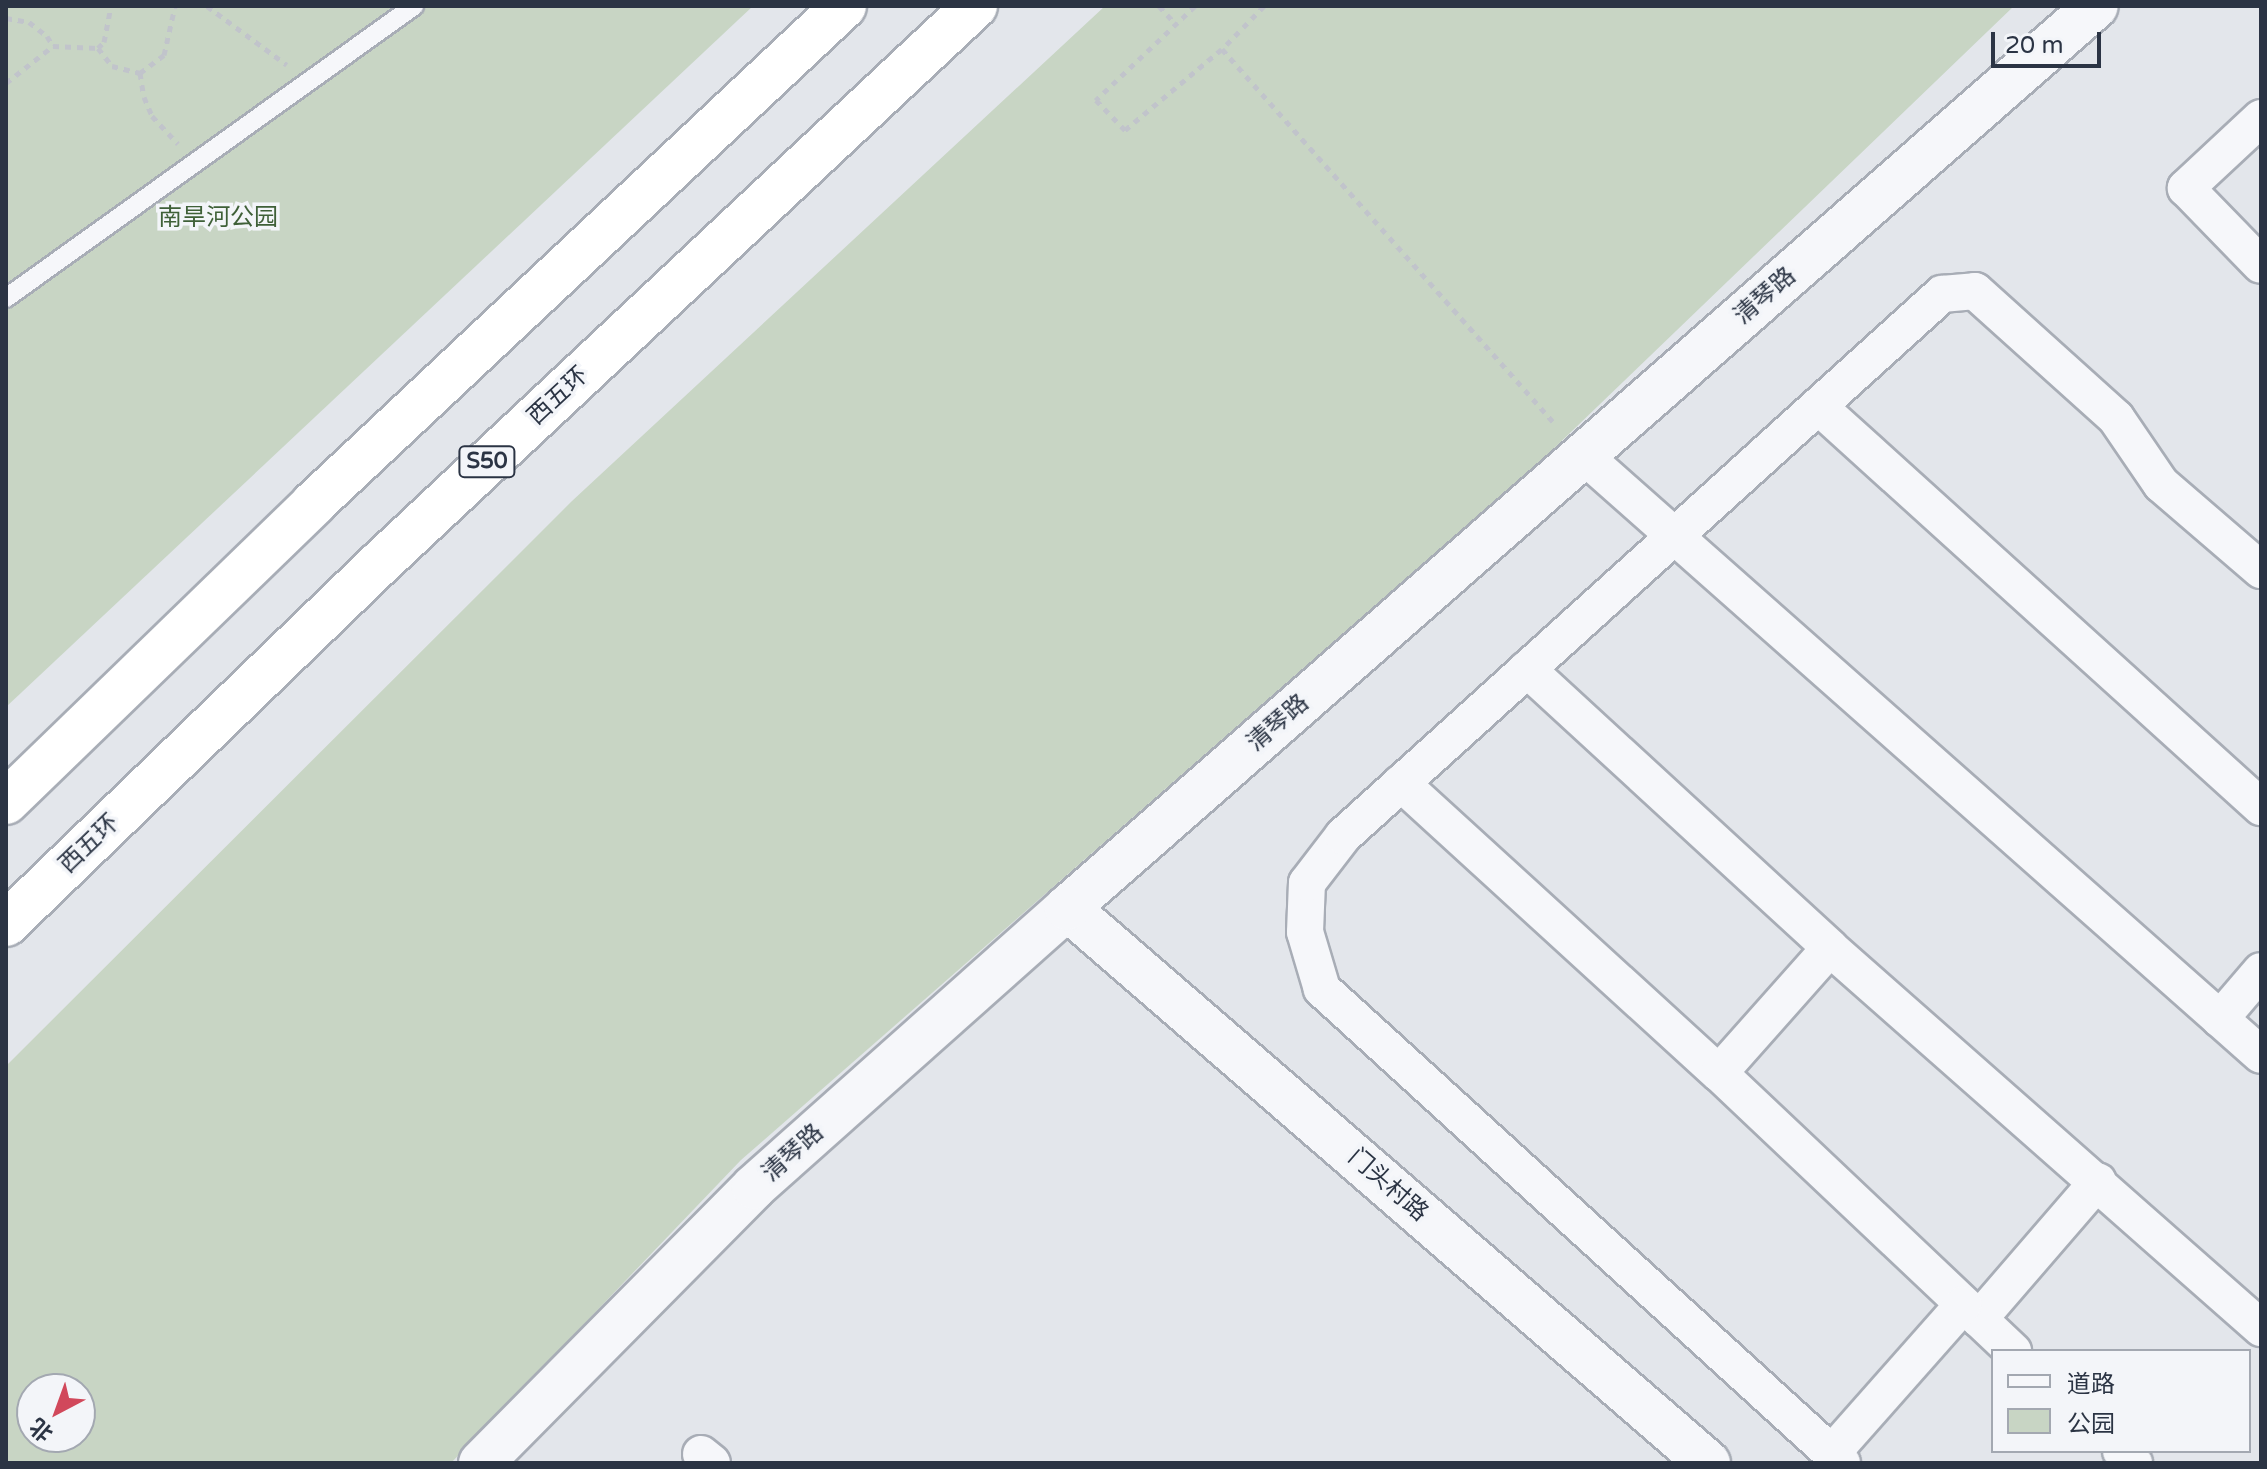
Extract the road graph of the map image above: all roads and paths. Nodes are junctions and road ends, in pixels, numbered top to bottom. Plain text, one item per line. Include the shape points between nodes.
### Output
1 (111, 6) edge
2 (175, 6) edge
3 (207, 6) edge
4 (414, 6) edge
5 (844, 6) edge
6 (975, 6) edge
7 (1159, 6) edge
8 (1195, 6) edge
9 (1264, 6) edge
10 (2096, 6) edge
11 (6, 18) edge
12 (1176, 24) junction
13 (53, 46) junction
14 (98, 48) junction
15 (1222, 49) junction
16 (140, 73) junction
17 (309, 81) junction
18 (6, 83) edge
19 (2261, 118) edge
20 (193, 164) junction
21 (2261, 265) edge
22 (6, 298) edge
23 (1818, 406) junction
24 (1583, 455) junction
25 (1675, 535) junction
26 (2261, 570) edge
27 (1527, 669) junction
28 (1401, 783) junction
29 (6, 802) edge
30 (2261, 807) edge
31 (1067, 908) junction
32 (6, 924) edge
33 (1830, 948) junction
34 (2261, 971) edge
35 (2220, 1019) junction
36 (2261, 1055) edge
37 (1719, 1073) junction
38 (2098, 1181) junction
39 (1971, 1312) junction
40 (2261, 1328) edge
41 (2011, 1349) edge
42 (1837, 1458) edge
43 (481, 1463) edge
44 (1708, 1463) edge

1 - 14 path
2 - 16 path via 164,55
3 - 17 path
4 - 17 lane
5 - 29 highway via 313,504
6 - 32 highway, 西五环 / S50 via 366,576
7 - 12 path
8 - 12 path
9 - 15 path
10 - 24 street, 清琴路
11 - 13 path via 29,22
12 - 15 path via 1096,100 1125,130
13 - 14 path
13 - 18 path
14 - 16 path via 112,66
15 - 24 path
16 - 20 path via 152,116
17 - 20 lane
19 - 21 street via 2186,188
20 - 22 lane
23 - 25 street
23 - 26 street via 1942,294 1975,291 2116,418 2161,484
23 - 30 street
24 - 25 street
24 - 31 street, 清琴路
25 - 27 street
25 - 35 street
27 - 28 street
27 - 33 street
28 - 37 street
28 - 42 street via 1343,836 1307,883 1305,932 1322,989
31 - 43 street, 清琴路 via 754,1187
31 - 44 street, 门头村路
33 - 37 street
33 - 38 street
34 - 35 street
35 - 36 street
37 - 39 street
38 - 39 street
38 - 40 street
39 - 41 street
39 - 42 street

